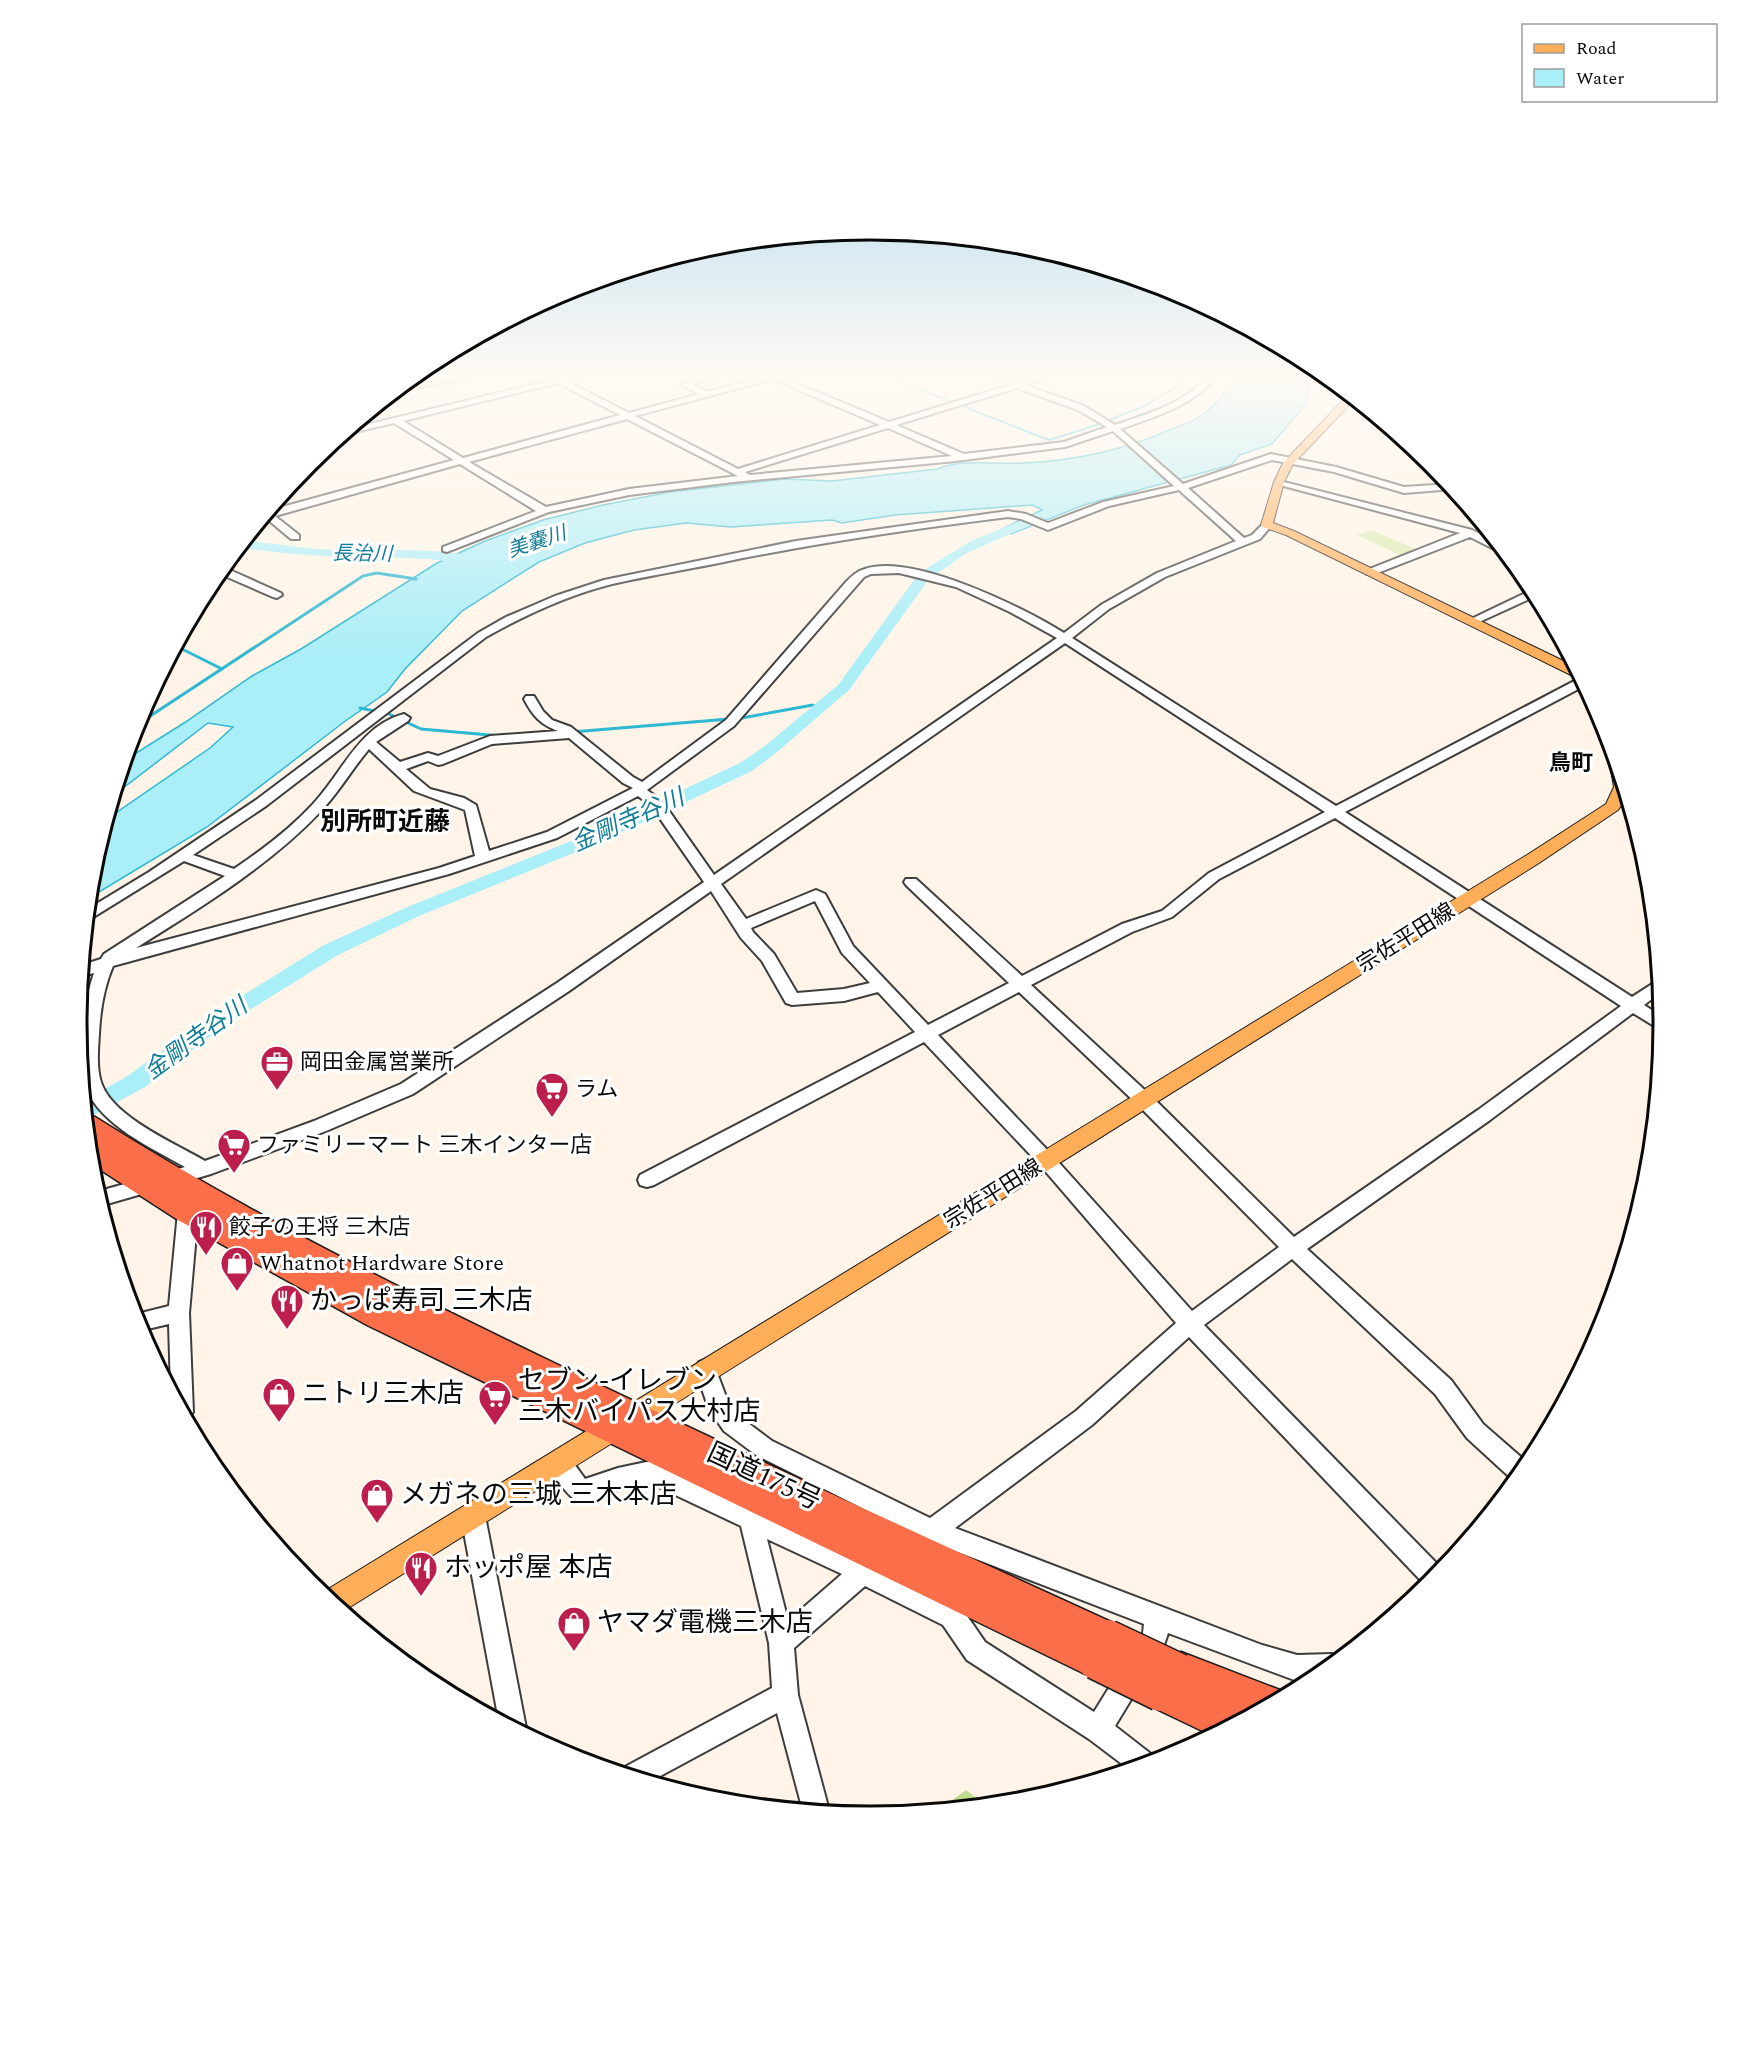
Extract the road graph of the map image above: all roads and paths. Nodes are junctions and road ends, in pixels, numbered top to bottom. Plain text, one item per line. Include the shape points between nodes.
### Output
1 (433, 469) edge
2 (473, 469) edge
3 (729, 469) edge
4 (747, 469) edge
5 (849, 469) edge
6 (1159, 469) edge
7 (1236, 469) edge
8 (1286, 469) edge
9 (1328, 469) edge
10 (736, 472) junction
11 (747, 478) junction
12 (1279, 482) junction
13 (1180, 487) junction
14 (1442, 487) edge
15 (546, 510) junction
16 (277, 512) edge
17 (271, 519) edge
18 (1267, 525) junction
19 (1482, 534) edge
20 (1474, 535) junction
21 (295, 537) dead end
22 (1243, 542) junction
23 (1488, 542) edge
24 (447, 549) dead end
25 (1371, 572) junction
26 (229, 574) edge
27 (277, 595) dead end
28 (1527, 596) edge
29 (1473, 621) junction
30 (1064, 638) junction
31 (1568, 668) edge
32 (1577, 685) edge
33 (530, 699) dead end
34 (404, 718) dead end
35 (571, 734) junction
36 (366, 742) junction
37 (396, 768) junction
38 (640, 789) junction
39 (1621, 800) edge
40 (1337, 812) junction
41 (182, 856) junction
42 (483, 858) junction
43 (236, 875) junction
44 (911, 882) dead end
45 (712, 883) junction
46 (1469, 899) junction
47 (96, 911) edge
48 (743, 926) junction
49 (106, 963) junction
50 (89, 969) edge
51 (1019, 984) junction
52 (882, 986) junction
53 (1653, 990) edge
54 (1633, 1006) junction
55 (1654, 1019) edge
56 (926, 1032) junction
57 (88, 1062) edge
58 (91, 1092) edge
59 (1144, 1100) junction
60 (96, 1138) edge
61 (1046, 1160) junction
62 (204, 1168) junction
63 (647, 1180) dead end
64 (157, 1181) junction
65 (107, 1196) edge
66 (188, 1212) junction
67 (1293, 1248) junction
68 (179, 1313) junction
69 (146, 1321) edge
70 (1190, 1324) junction
71 (706, 1369) junction
72 (181, 1395) edge
73 (622, 1422) junction
74 (559, 1462) junction
75 (1516, 1468) edge
76 (473, 1516) junction
77 (751, 1520) junction
78 (932, 1531) junction
79 (863, 1572) junction
80 (1429, 1573) edge
81 (338, 1599) edge
82 (1157, 1616) junction
83 (781, 1643) junction
84 (1316, 1667) edge
85 (1174, 1678) junction
86 (785, 1695) junction
87 (1262, 1702) edge
88 (1251, 1708) edge
89 (511, 1719) edge
90 (1227, 1721) edge
91 (1098, 1730) junction
92 (1137, 1759) edge
93 (642, 1772) edge
94 (815, 1805) edge

1 - 16 street
2 - 15 street
3 - 10 street
4 - 10 street
5 - 11 street
6 - 13 street
7 - 13 street
8 - 12 main road
9 - 14 street via 1404,490
10 - 11 street
11 - 15 street via 637,491
12 - 18 main road
12 - 20 street
13 - 22 street
13 - 41 street via 1126,498 1048,527 1008,514 918,525 641,574 559,598 482,635 261,803
15 - 24 street
17 - 21 street
18 - 22 street via 1262,533
18 - 25 main road
19 - 20 street
20 - 23 street
20 - 25 street
22 - 30 street via 1161,575 1105,607
25 - 29 main road
26 - 27 street
28 - 29 street
29 - 31 main road
30 - 38 street via 987,596 941,580 880,569 860,575 730,723
30 - 40 street
30 - 45 street
32 - 40 street
33 - 35 street via 548,723
34 - 36 street via 387,725
35 - 37 street via 490,740 438,761 428,757
35 - 38 street
36 - 37 street via 373,744
36 - 43 street via 322,802
37 - 42 street via 421,790 471,808
38 - 42 street via 552,835
38 - 45 street via 657,804
39 - 46 main road, 宗佐平田線
40 - 46 street
40 - 51 street via 1214,876 1167,914 1126,928
41 - 43 street
41 - 47 street
42 - 49 street
43 - 49 street
44 - 51 street
45 - 48 street
45 - 62 street via 407,1089
46 - 54 street
46 - 59 main road, 宗佐平田線
48 - 52 street via 792,999 844,995
48 - 52 street via 816,895 847,949
49 - 50 street
49 - 57 street via 89,1034
51 - 56 street
51 - 59 street
52 - 56 street
53 - 54 street
54 - 55 street
54 - 67 street
56 - 61 street
56 - 63 street
58 - 62 street via 142,1134
59 - 61 main road, 宗佐平田線
59 - 67 street
60 - 64 highway, 国道175号
61 - 70 street
61 - 71 main road, 宗佐平田線
62 - 64 street
64 - 65 street
64 - 66 highway, 国道175号
64 - 73 highway, 国道175号 via 405,1305
66 - 68 street
66 - 73 highway, 国道175号 via 378,1316
67 - 70 street
67 - 75 street via 1443,1388 1475,1431
68 - 69 street
68 - 72 street
70 - 78 street via 1084,1418
70 - 80 street
71 - 73 main road, 宗佐平田線
71 - 78 street via 717,1402 732,1424 764,1448
73 - 74 main road, 宗佐平田線
73 - 85 highway, 国道175号, bridge
74 - 76 main road, 宗佐平田線
74 - 77 street via 581,1492 651,1472
76 - 81 main road, 宗佐平田線
76 - 89 street
77 - 79 street
77 - 83 street
78 - 82 street
79 - 83 street
79 - 91 street via 952,1616 976,1650
82 - 84 street via 1297,1668
82 - 91 street via 1155,1636
83 - 86 street
85 - 87 highway
85 - 88 highway, 国道175号
85 - 90 highway, 国道175号
86 - 93 street
86 - 94 street
91 - 92 street

